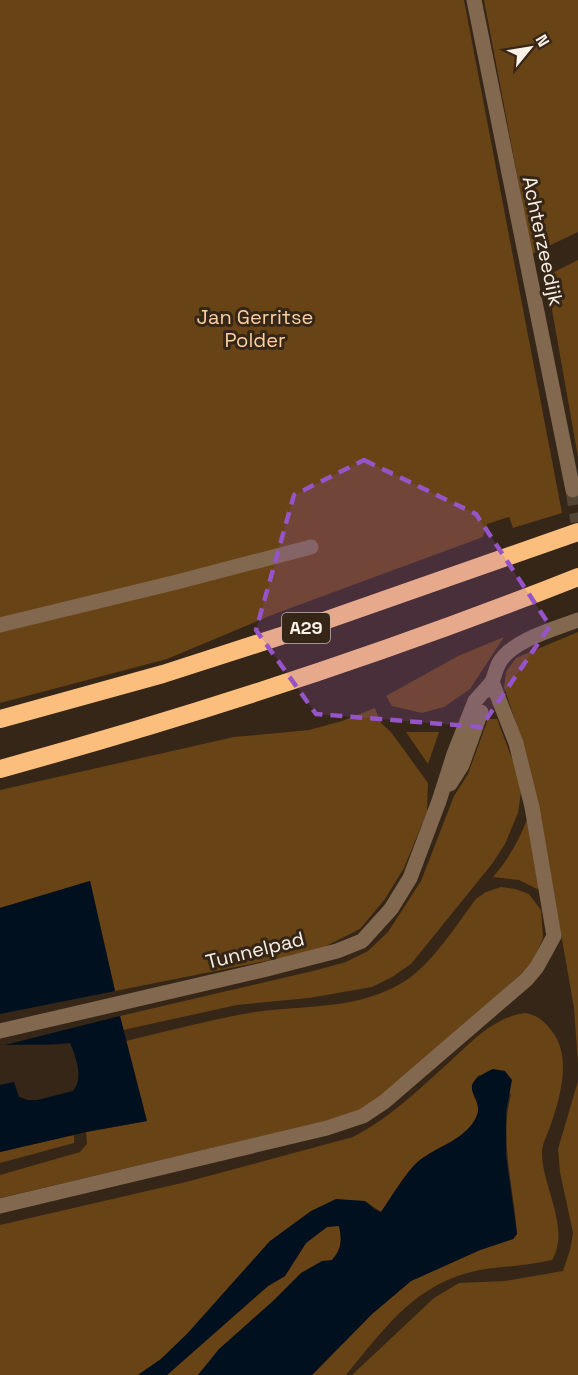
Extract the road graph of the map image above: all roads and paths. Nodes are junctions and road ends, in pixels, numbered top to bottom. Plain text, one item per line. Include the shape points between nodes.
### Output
1 (474, 0) edge
2 (573, 490) dead end
3 (578, 532) edge
4 (311, 547) dead end
5 (578, 577) edge
6 (578, 620) edge
7 (0, 625) edge
8 (492, 682) junction
9 (0, 719) edge
10 (0, 769) edge
11 (0, 1031) edge
12 (0, 1206) edge

1 - 2 street, Achterzeedijk
3 - 9 highway, A29 via 284,635 163,674
4 - 7 street
5 - 10 highway, A29 via 366,657 154,726
6 - 8 street, Tunnelpad via 518,644 506,654
8 - 11 street, Tunnelpad via 475,701 402,892 362,940 351,947 263,970
8 - 12 street via 516,743 539,841 554,936 527,980 363,1116

